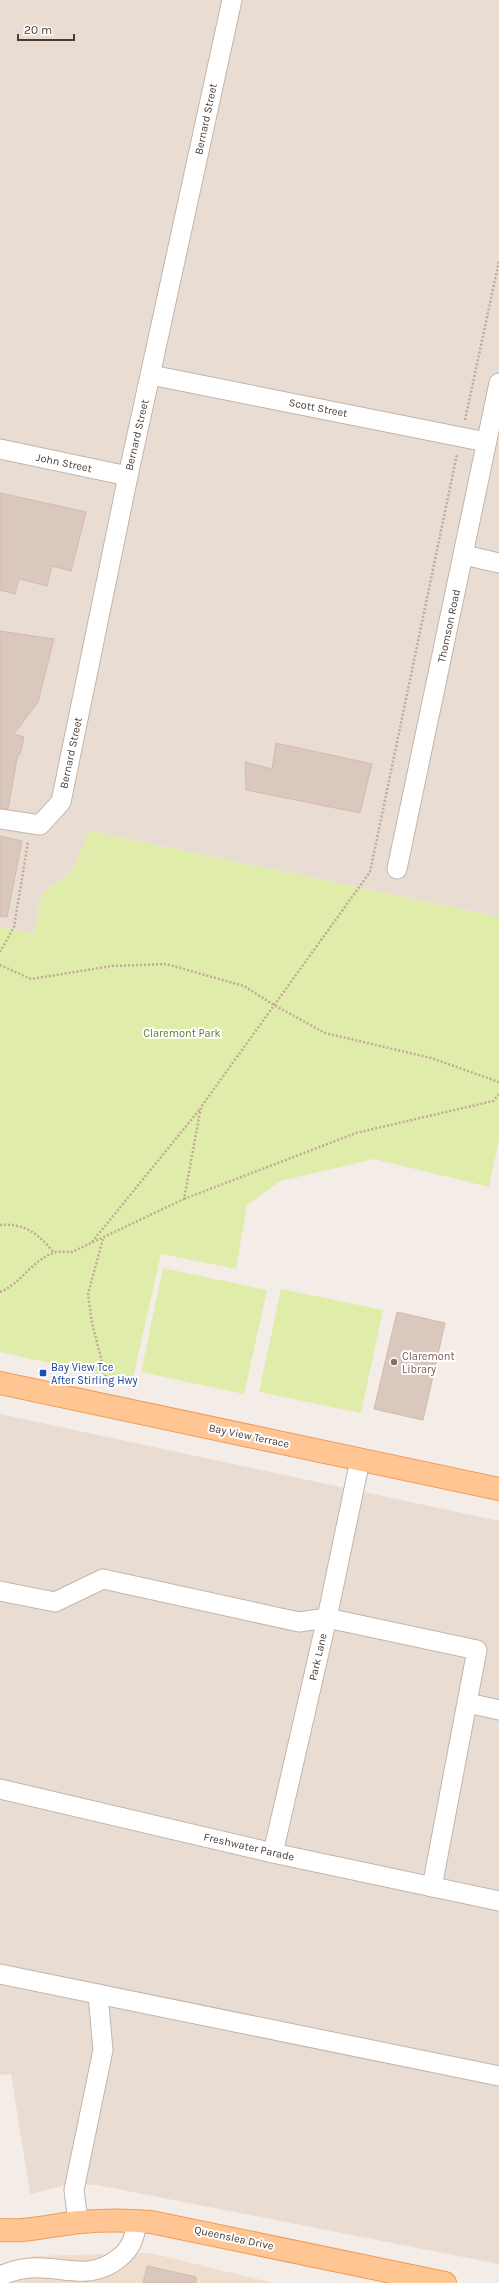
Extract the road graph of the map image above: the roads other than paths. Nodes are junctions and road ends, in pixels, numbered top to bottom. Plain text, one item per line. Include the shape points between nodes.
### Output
1 (232, 0) edge
2 (151, 375) junction
3 (499, 383) edge
4 (486, 442) junction
5 (0, 449) edge
6 (128, 476) junction
7 (464, 555) junction
8 (499, 563) edge
9 (0, 818) edge
10 (397, 870) dead end
11 (0, 1383) edge
12 (360, 1460) junction
13 (499, 1489) edge
14 (0, 1591) edge
15 (327, 1618) junction
16 (468, 1703) junction
17 (499, 1710) edge
18 (0, 1789) edge
19 (273, 1853) junction
20 (432, 1887) junction
21 (499, 1901) edge
22 (0, 1974) edge
23 (98, 1994) junction
24 (499, 2076) edge
25 (137, 2221) junction
26 (78, 2222) junction
27 (10, 2231) edge
28 (0, 2245) edge
29 (0, 2276) edge
30 (445, 2283) edge

1 - 2 street, Bernard Street
2 - 4 street, Scott Street
2 - 6 street, Bernard Street
3 - 4 street, Thomson Road
4 - 7 street, Thomson Road
5 - 6 street, John Street
6 - 9 street, Bernard Street via 61,802 36,824
7 - 8 street
7 - 10 street, Thomson Road
11 - 12 main road, Bay View Terrace
12 - 13 main road, Bay View Terrace
12 - 15 street, Park Lane
14 - 15 street via 55,1602 103,1579 299,1622
15 - 16 street via 478,1650
15 - 19 street, Park Lane
16 - 17 street
16 - 20 street
18 - 19 street, Freshwater Parade
19 - 20 street, Freshwater Parade
20 - 21 street, Freshwater Parade
22 - 23 street
23 - 24 street
23 - 26 street via 103,2050 74,2190
25 - 26 main road, Queenslea Drive
25 - 29 street via 135,2237 129,2247 118,2260 102,2269 77,2272 24,2269
25 - 30 main road, Queenslea Drive via 188,2229
26 - 27 main road, Queenslea Drive
27 - 28 main road, Queenslea Drive

